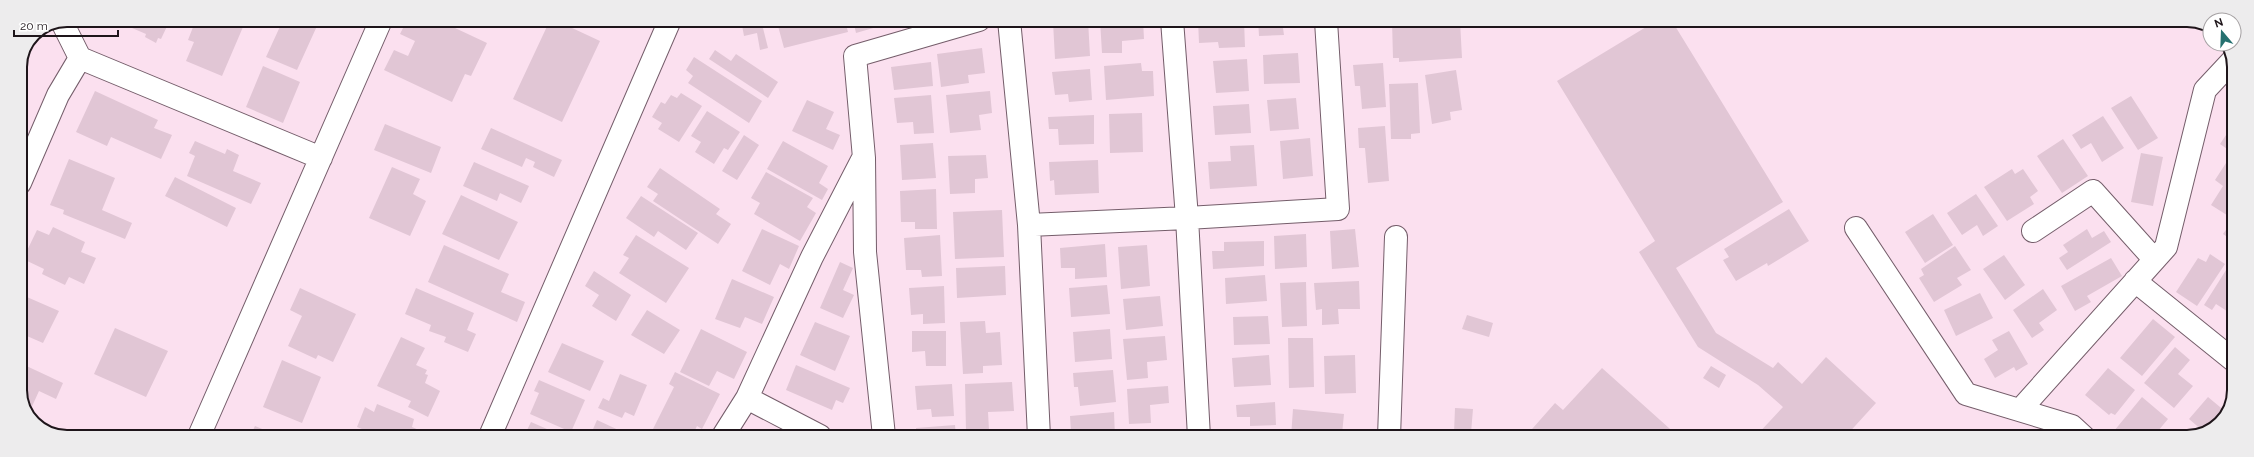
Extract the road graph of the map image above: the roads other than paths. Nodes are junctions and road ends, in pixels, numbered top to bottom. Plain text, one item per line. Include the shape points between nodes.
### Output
1 (65, 27) edge
2 (378, 27) edge
3 (662, 27) edge
4 (955, 27) edge
5 (1011, 27) edge
6 (1173, 27) edge
7 (1326, 27) edge
8 (80, 58) junction
9 (2227, 66) edge
10 (321, 158) junction
11 (864, 158) junction
12 (27, 167) edge
13 (1187, 218) junction
14 (1029, 225) junction
15 (1856, 228) dead end
16 (2033, 231) dead end
17 (1396, 237) dead end
18 (2154, 259) junction
19 (2135, 281) junction
20 (2227, 355) edge
21 (746, 398) junction
22 (2020, 410) junction
23 (202, 430) edge
24 (493, 430) edge
25 (727, 430) edge
26 (808, 430) edge
27 (883, 430) edge
28 (1039, 430) edge
29 (1199, 430) edge
30 (1389, 430) edge
31 (2076, 430) edge

1 - 8 street
2 - 10 street
3 - 24 street
4 - 11 street via 855,56
5 - 14 street
6 - 13 street
7 - 13 street via 1338,209
8 - 10 street
8 - 12 street via 58,95
9 - 18 street via 2205,90 2166,247
10 - 23 street
11 - 21 street via 812,257
11 - 27 street via 865,252
13 - 14 street
13 - 29 street
14 - 28 street
15 - 22 street via 1966,394
16 - 18 street via 2092,191
17 - 30 street
18 - 19 street
19 - 20 street
19 - 22 street
21 - 25 street
21 - 26 street
22 - 31 street via 2072,426

